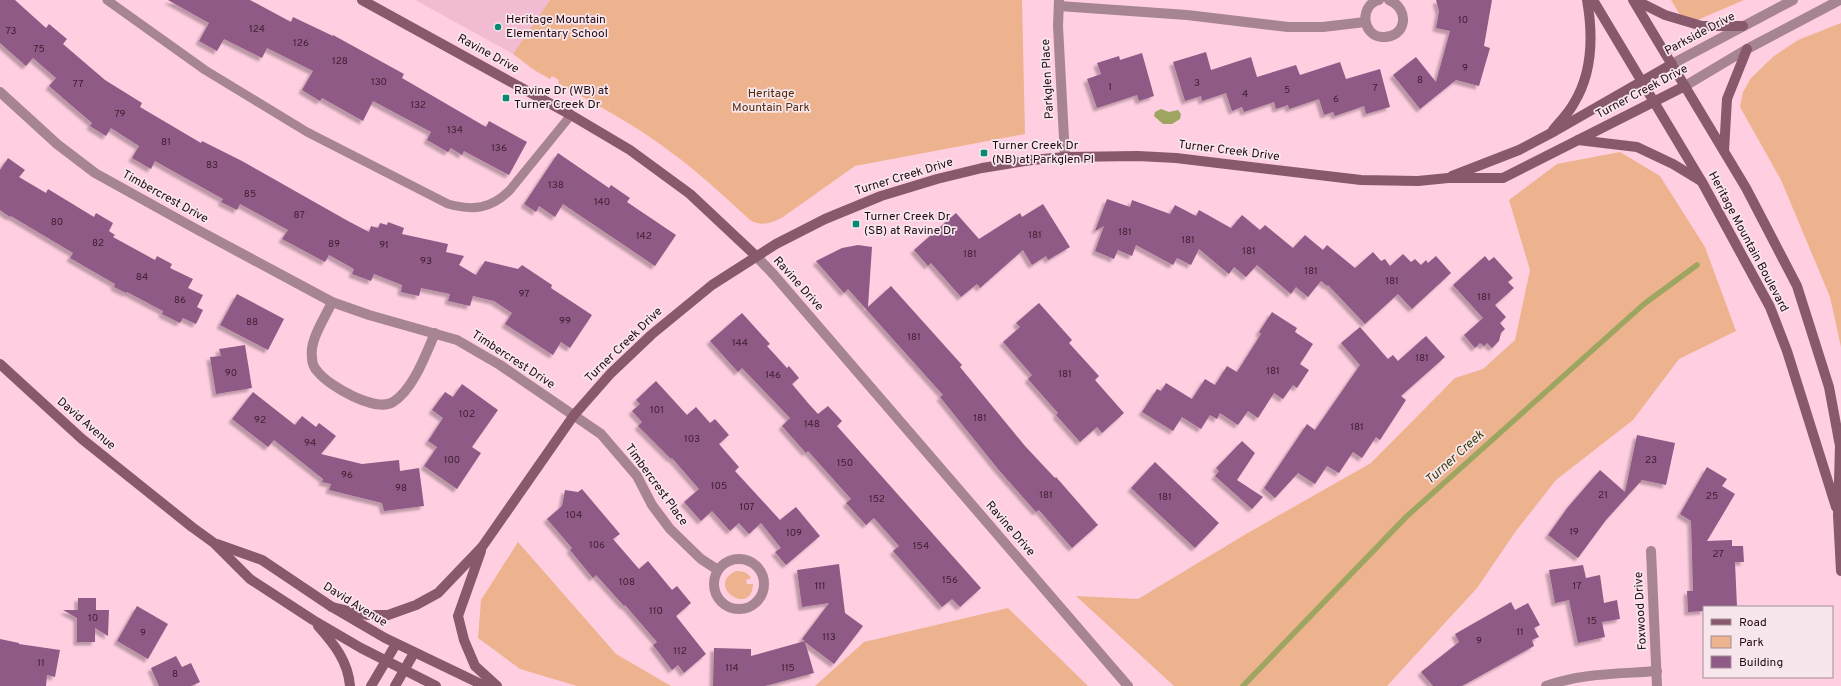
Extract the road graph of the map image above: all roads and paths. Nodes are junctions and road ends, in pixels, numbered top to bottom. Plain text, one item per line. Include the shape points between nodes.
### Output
1 (107, 0) edge
2 (362, 0) edge
3 (1379, 0) edge
4 (1389, 0) edge
5 (1587, 0) edge
6 (1593, 0) edge
7 (1634, 0) edge
8 (1794, 0) edge
9 (1840, 0) edge
10 (1059, 3) edge
11 (1365, 22) junction
12 (1743, 26) junction
13 (1747, 49) junction
14 (1672, 64) junction
15 (1642, 82) junction
16 (1685, 86) junction
17 (0, 92) edge
18 (1655, 102) junction
19 (571, 115) junction
20 (1549, 134) junction
21 (1578, 140) junction
22 (1724, 151) junction
23 (1064, 157) junction
24 (1448, 178) junction
25 (1702, 182) junction
26 (756, 256) junction
27 (332, 302) junction
28 (435, 333) junction
29 (0, 364) edge
30 (574, 415) junction
31 (1838, 515) junction
32 (214, 543) junction
33 (482, 547) junction
34 (1652, 551) dead end
35 (718, 570) junction
36 (1841, 571) edge
37 (332, 607) junction
38 (313, 620) junction
39 (396, 644) junction
40 (414, 653) junction
41 (386, 661) junction
42 (404, 670) junction
43 (1657, 671) junction
44 (350, 686) edge
45 (371, 686) edge
46 (395, 686) edge
47 (436, 686) edge
48 (485, 686) edge
49 (497, 686) edge
50 (1128, 686) edge
51 (1546, 686) edge
52 (1657, 686) edge

1 - 19 lane via 205,70 307,132 448,204 464,209 481,207 501,199
2 - 19 main road, Ravine Drive
3 - 11 street via 1367,9
4 - 11 street via 1399,6 1402,12 1402,24 1395,34 1389,37 1377,36 1367,28
5 - 20 main road via 1592,26 1589,60 1583,86 1574,104
6 - 15 main road, Heritage Mountain Boulevard
7 - 12 main road via 1665,15 1702,26
7 - 14 main road, Heritage Mountain Boulevard
8 - 12 street, Parkside Drive
9 - 13 street, Turner Creek Drive
10 - 11 street via 1288,27
10 - 23 street, Parkglen Place
12 - 14 street, Parkside Drive
13 - 16 street, Turner Creek Drive
13 - 22 main road via 1727,99
14 - 15 main road, Parkside Drive
14 - 16 main road, Heritage Mountain Boulevard
15 - 18 main road, Heritage Mountain Boulevard
15 - 20 main road, Turner Creek Drive
16 - 18 main road, Turner Creek Drive
16 - 22 main road, Heritage Mountain Boulevard
17 - 27 street, Timbercrest Drive via 57,144 95,173
18 - 21 main road, Turner Creek Drive
18 - 25 main road, Heritage Mountain Boulevard
19 - 26 main road, Ravine Drive via 630,150 670,178
20 - 24 main road, Turner Creek Drive via 1519,150
21 - 24 main road, Turner Creek Drive via 1503,178
21 - 25 main road via 1637,147 1673,164
22 - 31 main road, Heritage Mountain Boulevard via 1797,286 1829,387 1840,446
23 - 24 main road, Turner Creek Drive via 1176,158 1361,180
23 - 26 main road, Turner Creek Drive via 982,168 888,193 825,219
25 - 31 main road, Heritage Mountain Boulevard via 1770,307 1787,351
26 - 30 main road, Turner Creek Drive via 712,285 651,335 611,373
26 - 50 street, Ravine Drive
27 - 28 street, Timbercrest Drive
27 - 28 street via 313,345 313,364 324,378 369,404 386,405 401,396 416,374
28 - 30 street, Timbercrest Drive via 467,344
29 - 32 main road, David Avenue via 82,439
30 - 33 main road, Turner Creek Drive
30 - 35 street, Timbercrest Place via 601,434 637,476 652,505 670,529 701,559
31 - 36 main road, Heritage Mountain Boulevard
32 - 37 main road, David Avenue via 262,560
32 - 38 main road, David Avenue via 250,579
33 - 37 main road via 438,593 404,611 374,616 355,614
33 - 49 main road via 458,616 464,640 475,666
34 - 43 street, Foxwood Drive
35 - 35 street via 714,578 714,587 716,596 722,603 737,610 746,609 760,600 764,581 755,564 744,559 732,560
37 - 39 main road, David Avenue
38 - 41 main road, David Avenue
38 - 44 main road via 343,658
39 - 40 main road, David Avenue
39 - 41 main road
40 - 42 main road
40 - 48 main road, David Avenue
41 - 42 main road, David Avenue
41 - 45 main road
42 - 46 main road
42 - 47 main road, David Avenue
43 - 51 street via 1580,677
43 - 52 street, Foxwood Drive

